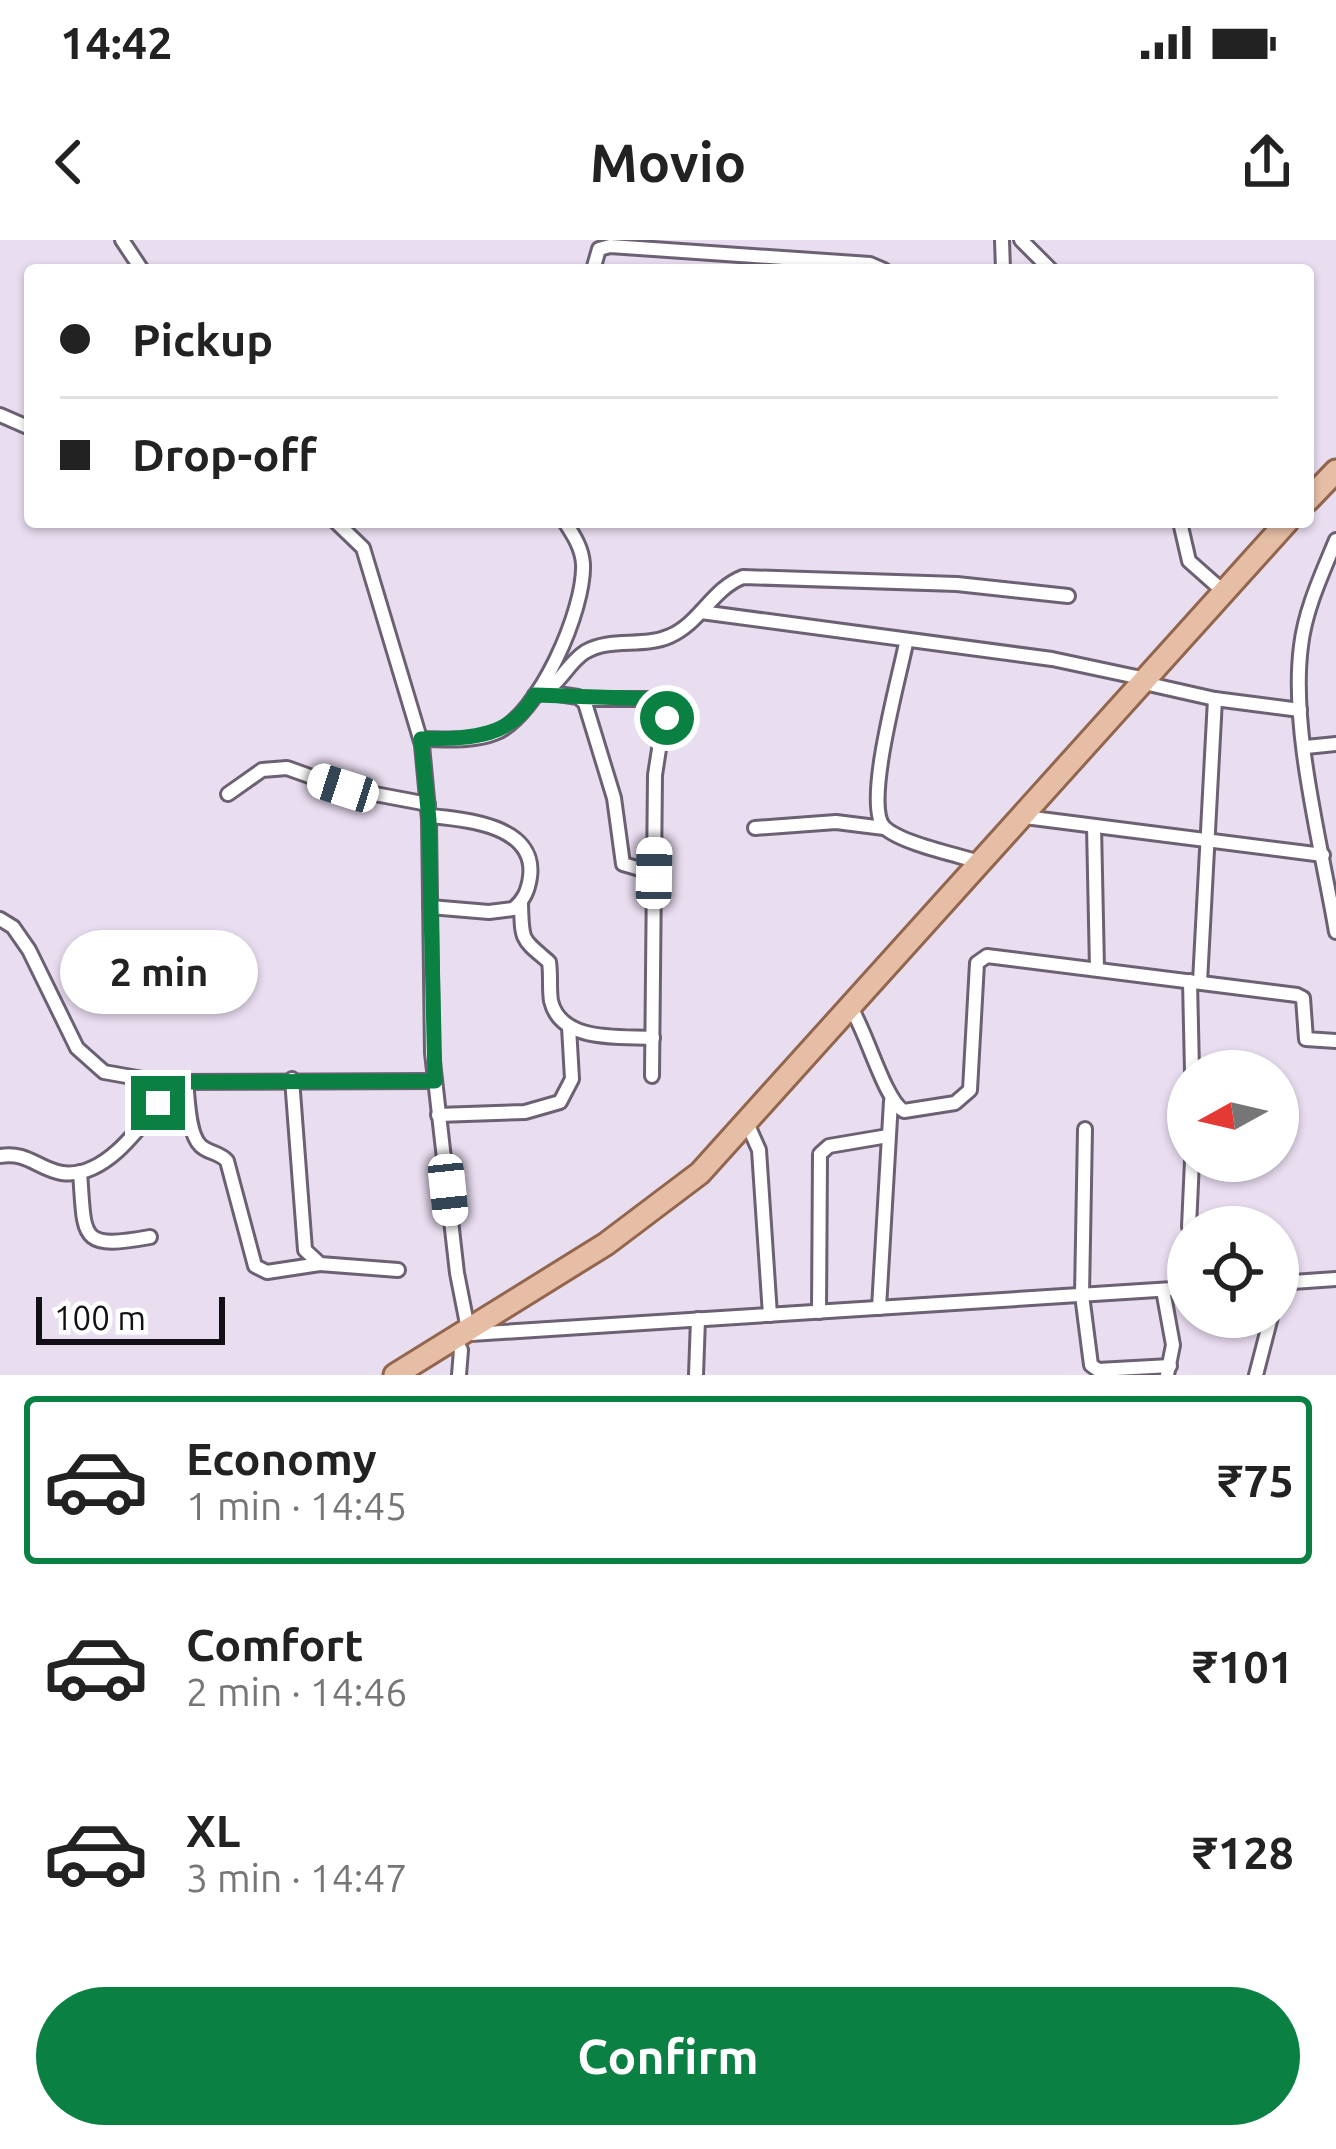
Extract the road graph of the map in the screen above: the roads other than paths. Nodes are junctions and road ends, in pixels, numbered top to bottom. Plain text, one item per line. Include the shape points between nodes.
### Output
1 (1021, 240) edge
2 (726, 253) junction
3 (595, 264) edge
4 (725, 264) edge
5 (870, 264) edge
6 (1045, 264) edge
7 (1336, 471) edge
8 (1314, 494) edge
9 (342, 528) edge
10 (568, 528) edge
11 (1181, 528) edge
12 (1282, 528) edge
13 (1336, 540) edge
14 (1332, 559) edge
15 (1224, 592) junction
16 (1068, 596) dead end
17 (701, 612) junction
18 (906, 643) junction
19 (1145, 681) junction
20 (540, 694) junction
21 (582, 699) junction
22 (1215, 699) junction
23 (1300, 710) junction
24 (421, 739) junction
25 (1336, 744) edge
26 (1306, 747) junction
27 (228, 794) dead end
28 (429, 810) junction
29 (1024, 817) junction
30 (1336, 824) edge
31 (1094, 826) junction
32 (1318, 826) junction
33 (755, 828) dead end
34 (884, 828) junction
35 (1208, 841) junction
36 (1323, 855) junction
37 (981, 863) junction
38 (654, 873) junction
39 (521, 903) junction
40 (430, 907) junction
41 (1334, 911) edge
42 (0, 919) edge
43 (1336, 932) edge
44 (1096, 969) junction
45 (1195, 981) junction
46 (851, 1007) junction
47 (569, 1027) junction
48 (653, 1038) junction
49 (1336, 1041) edge
50 (1193, 1050) edge
51 (652, 1076) dead end
52 (292, 1079) junction
53 (435, 1081) junction
54 (180, 1082) junction
55 (891, 1101) junction
56 (438, 1115) junction
57 (747, 1123) junction
58 (1084, 1129) dead end
59 (888, 1136) junction
60 (0, 1156) edge
61 (80, 1172) junction
62 (150, 1237) dead end
63 (320, 1264) junction
64 (398, 1270) dead end
65 (1336, 1279) edge
66 (1299, 1282) edge
67 (1163, 1290) junction
68 (1167, 1290) edge
69 (1082, 1295) junction
70 (879, 1308) junction
71 (819, 1312) junction
72 (770, 1315) junction
73 (698, 1319) junction
74 (460, 1334) junction
75 (1265, 1338) edge
76 (1168, 1370) edge
77 (394, 1375) edge
78 (459, 1375) edge
79 (696, 1375) edge
80 (1256, 1375) edge

1 - 6 street
2 - 3 street via 610,246 599,249
2 - 4 street
2 - 5 street
7 - 8 main road
9 - 24 street via 362,548
10 - 20 street via 583,557 580,595
11 - 15 street via 1189,561
12 - 15 main road
13 - 14 street
14 - 23 street via 1301,641
15 - 19 main road
16 - 17 street via 759,575 730,582
17 - 18 street
17 - 20 street via 658,641 591,649
18 - 19 street via 1052,659
18 - 34 street via 876,789
19 - 22 street
19 - 29 main road
20 - 21 street
20 - 24 street via 496,733
21 - 38 street via 614,798 623,864
21 - 38 street via 666,704
22 - 23 street
22 - 35 street
23 - 26 street
24 - 28 street
25 - 26 street
26 - 32 street
27 - 28 street via 262,770 287,768
28 - 39 street via 495,827 524,848 531,872
28 - 40 street
29 - 31 street
29 - 37 main road
30 - 32 street
31 - 35 street
31 - 44 street
32 - 36 street
33 - 34 street
34 - 37 street
35 - 36 street
35 - 45 street
36 - 41 street
37 - 46 main road
38 - 48 street
39 - 40 street via 503,913
39 - 47 street via 521,936 549,962 553,1007
40 - 53 street
41 - 43 street
42 - 54 street via 20,935 88,1060 104,1072
44 - 45 street
44 - 55 street via 979,958 970,1090 955,1103 917,1112
45 - 49 street via 1300,996 1306,1039
45 - 50 street
46 - 55 street
46 - 57 main road
47 - 48 street
47 - 56 street via 572,1079 560,1102 525,1112
48 - 51 street
52 - 53 street
52 - 54 street
52 - 63 street via 302,1238
53 - 56 street
54 - 61 street via 122,1144
54 - 63 street via 196,1139 227,1161 255,1266 267,1272
55 - 59 street
56 - 74 street
57 - 72 street via 759,1150
57 - 74 main road via 662,1204
58 - 69 street
59 - 70 street
59 - 71 street via 820,1154
60 - 61 street
61 - 62 street via 93,1239 107,1245
63 - 64 street
65 - 66 street
67 - 68 street
67 - 69 street
67 - 76 street
69 - 70 street
69 - 76 street via 1093,1369
70 - 71 street
71 - 72 street
72 - 73 street
73 - 74 street
73 - 79 street
74 - 77 main road
74 - 78 street
75 - 80 street

